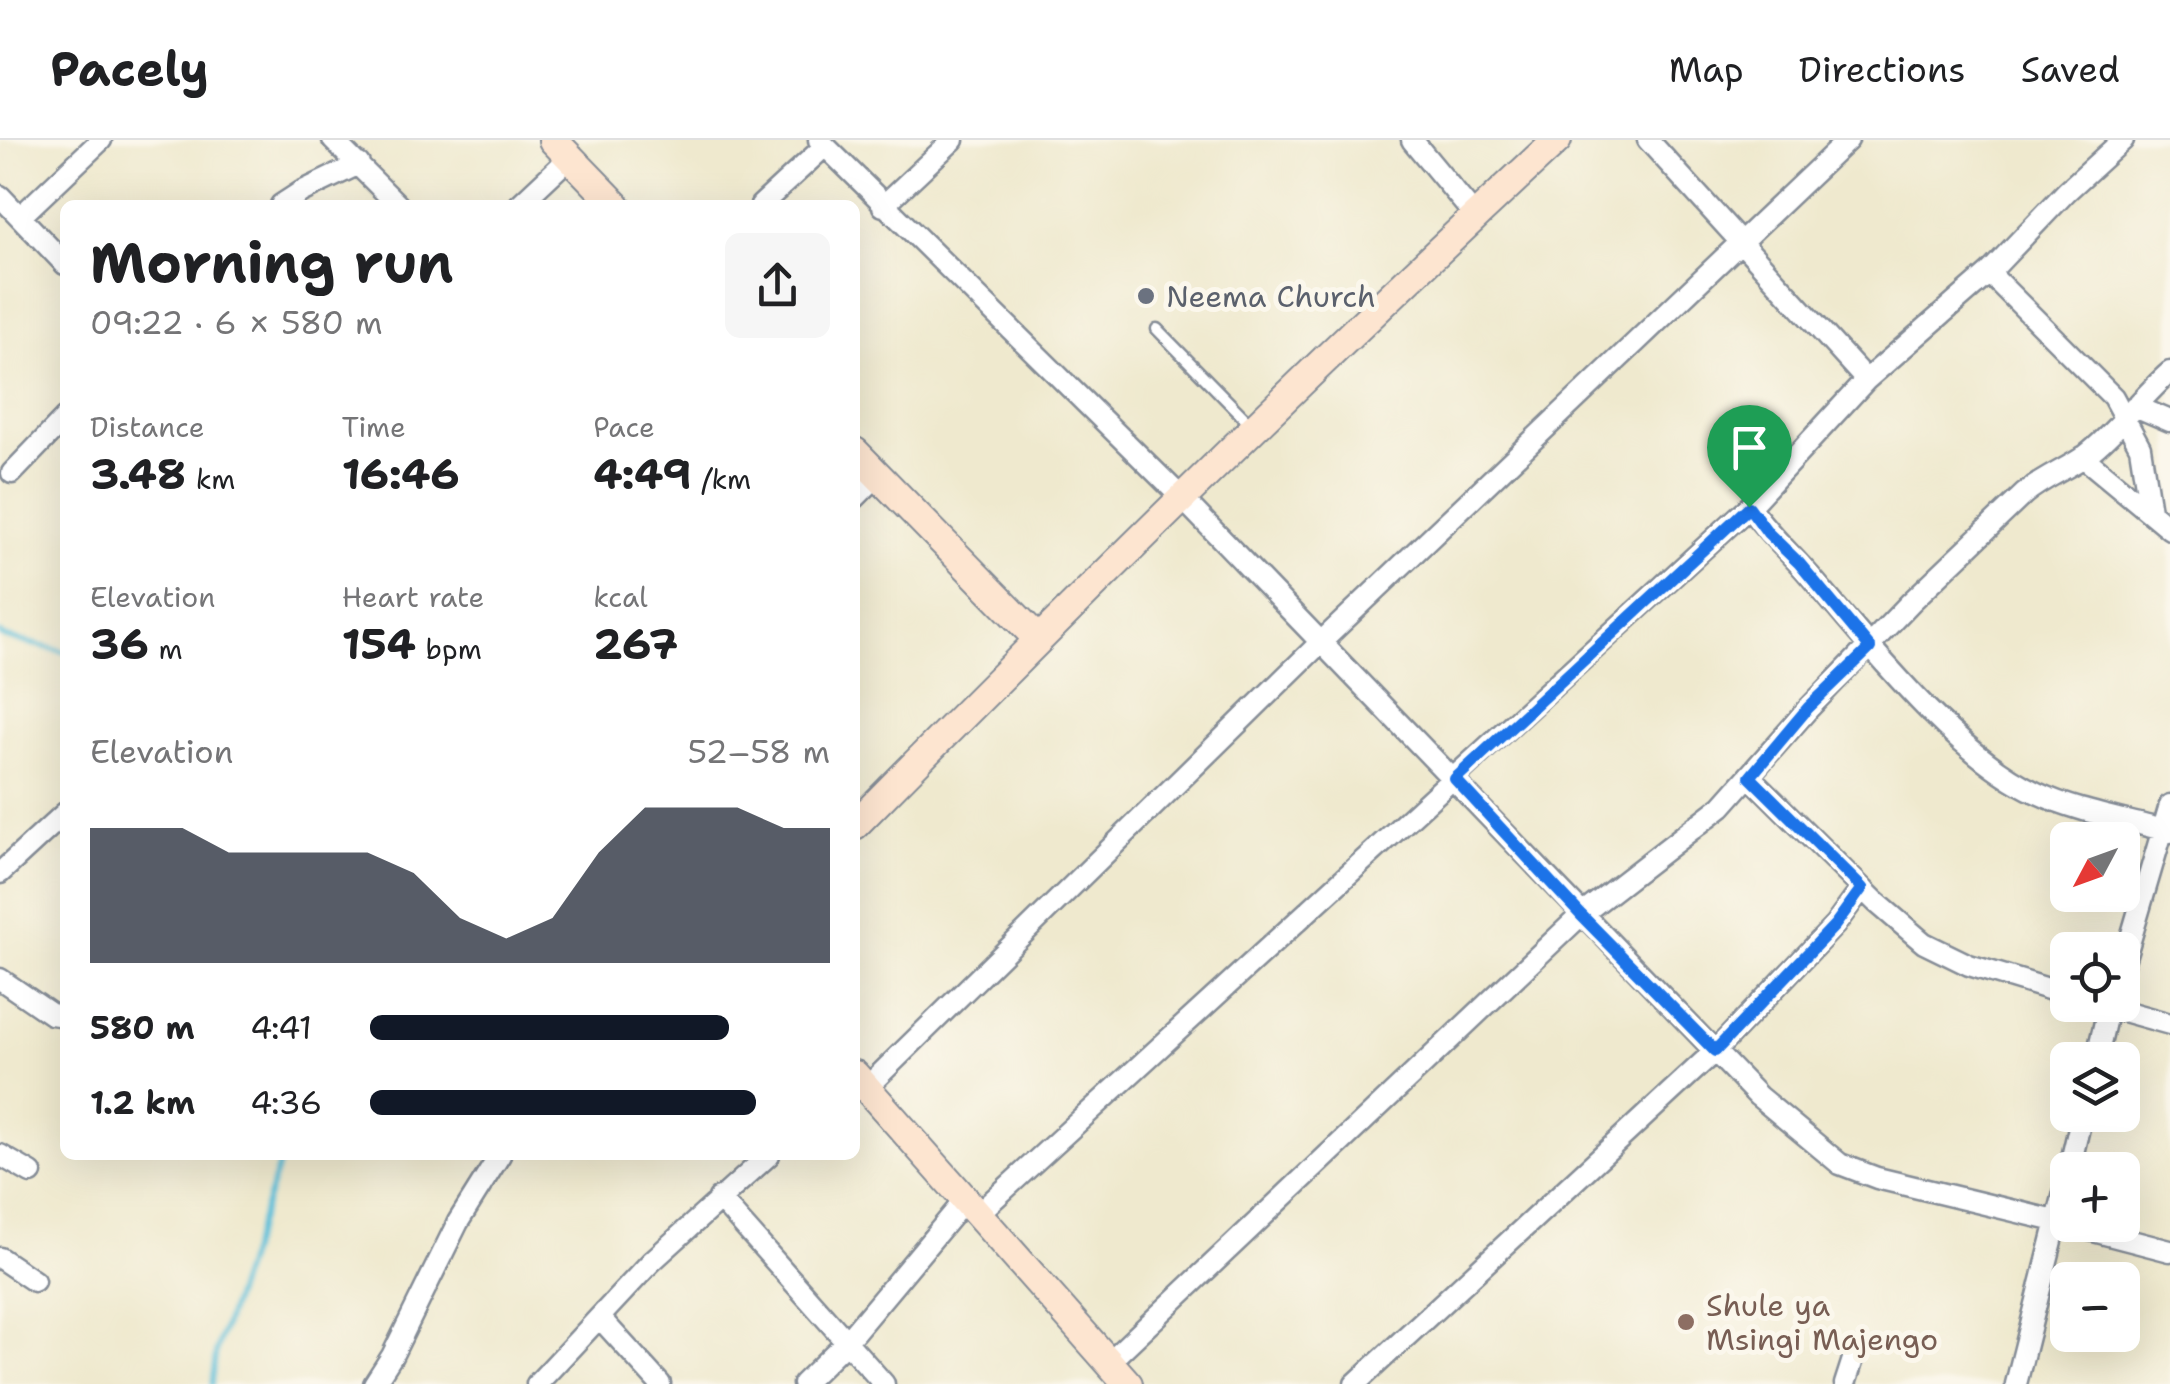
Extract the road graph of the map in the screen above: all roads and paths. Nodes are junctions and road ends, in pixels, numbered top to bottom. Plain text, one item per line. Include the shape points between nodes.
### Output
1 (101, 140) edge
2 (333, 140) edge
3 (953, 140) edge
4 (1412, 140) edge
5 (1557, 140) edge
6 (1648, 140) edge
7 (1848, 140) edge
8 (2122, 140) edge
9 (822, 143) edge
10 (561, 149) edge
11 (359, 164) junction
12 (0, 196) edge
13 (289, 200) edge
14 (393, 200) edge
15 (524, 200) edge
16 (611, 200) edge
17 (766, 200) edge
18 (883, 206) junction
19 (1475, 216) junction
20 (20, 218) junction
21 (1741, 242) junction
22 (60, 259) edge
23 (1989, 273) junction
24 (1157, 328) dead end
25 (2170, 372) edge
26 (1866, 380) junction
27 (2130, 412) junction
28 (2170, 421) edge
29 (60, 423) edge
30 (1253, 426) junction
31 (860, 457) edge
32 (2083, 457) junction
33 (12, 474) dead end
34 (878, 476) junction
35 (860, 493) edge
36 (1184, 500) junction
37 (1749, 507) junction
38 (2150, 512) junction
39 (2170, 528) edge
40 (1037, 638) junction
41 (1320, 642) junction
42 (1870, 648) junction
43 (1750, 777) junction
44 (1455, 779) junction
45 (2170, 804) edge
46 (60, 818) edge
47 (860, 820) edge
48 (2166, 831) edge
49 (0, 874) edge
50 (1862, 888) junction
51 (1581, 915) junction
52 (2134, 932) edge
53 (0, 979) edge
54 (2050, 990) edge
55 (60, 1015) edge
56 (2140, 1016) edge
57 (2170, 1024) edge
58 (1715, 1051) junction
59 (860, 1079) edge
60 (860, 1081) edge
61 (0, 1155) edge
62 (497, 1160) edge
63 (763, 1160) edge
64 (31, 1173) dead end
65 (719, 1198) junction
66 (972, 1207) junction
67 (2050, 1220) edge
68 (2059, 1242) edge
69 (2135, 1242) edge
70 (2170, 1251) edge
71 (0, 1258) edge
72 (34, 1282) dead end
73 (600, 1318) junction
74 (847, 1341) junction
75 (1856, 1350) dead end
76 (1109, 1362) junction
77 (374, 1384) edge
78 (537, 1384) edge
79 (660, 1384) edge
80 (804, 1384) edge
81 (884, 1384) edge
82 (1128, 1384) edge
83 (1356, 1384) edge
84 (1845, 1384) edge
85 (2016, 1384) edge

1 - 20 street
2 - 11 street
3 - 18 street
4 - 19 street
5 - 19 street
6 - 21 street
7 - 21 street
8 - 23 street
9 - 17 street
9 - 18 street
10 - 15 street
10 - 16 street
11 - 13 street
11 - 14 street
12 - 20 street
18 - 36 street
19 - 30 street
20 - 22 street
21 - 26 street
21 - 41 street
23 - 26 street
23 - 27 street
24 - 30 lane
25 - 27 street
26 - 37 street
27 - 28 street
27 - 32 street
27 - 38 street
29 - 33 street
30 - 36 street
31 - 34 street
32 - 38 street
32 - 42 street via 2024,494
34 - 35 street
34 - 40 street
36 - 40 street
36 - 41 street
37 - 42 street
37 - 44 street
38 - 39 street
40 - 47 street
41 - 44 street
41 - 59 street
42 - 43 street
42 - 48 street via 1998,771 2086,812
43 - 50 street
43 - 51 street
44 - 51 street
44 - 66 street
45 - 48 street
46 - 49 street
48 - 52 street
50 - 54 street via 1924,943 1969,966
50 - 58 street
51 - 58 street
51 - 76 street
53 - 55 street
56 - 57 street
58 - 67 street via 1840,1164
58 - 83 street
60 - 66 street
61 - 64 street
62 - 77 street
63 - 65 street
65 - 73 street
65 - 74 street
66 - 74 street
66 - 76 street
68 - 85 street
69 - 70 street
71 - 72 street
73 - 78 street
73 - 79 street
74 - 80 street
74 - 81 street
75 - 84 street
76 - 82 street

